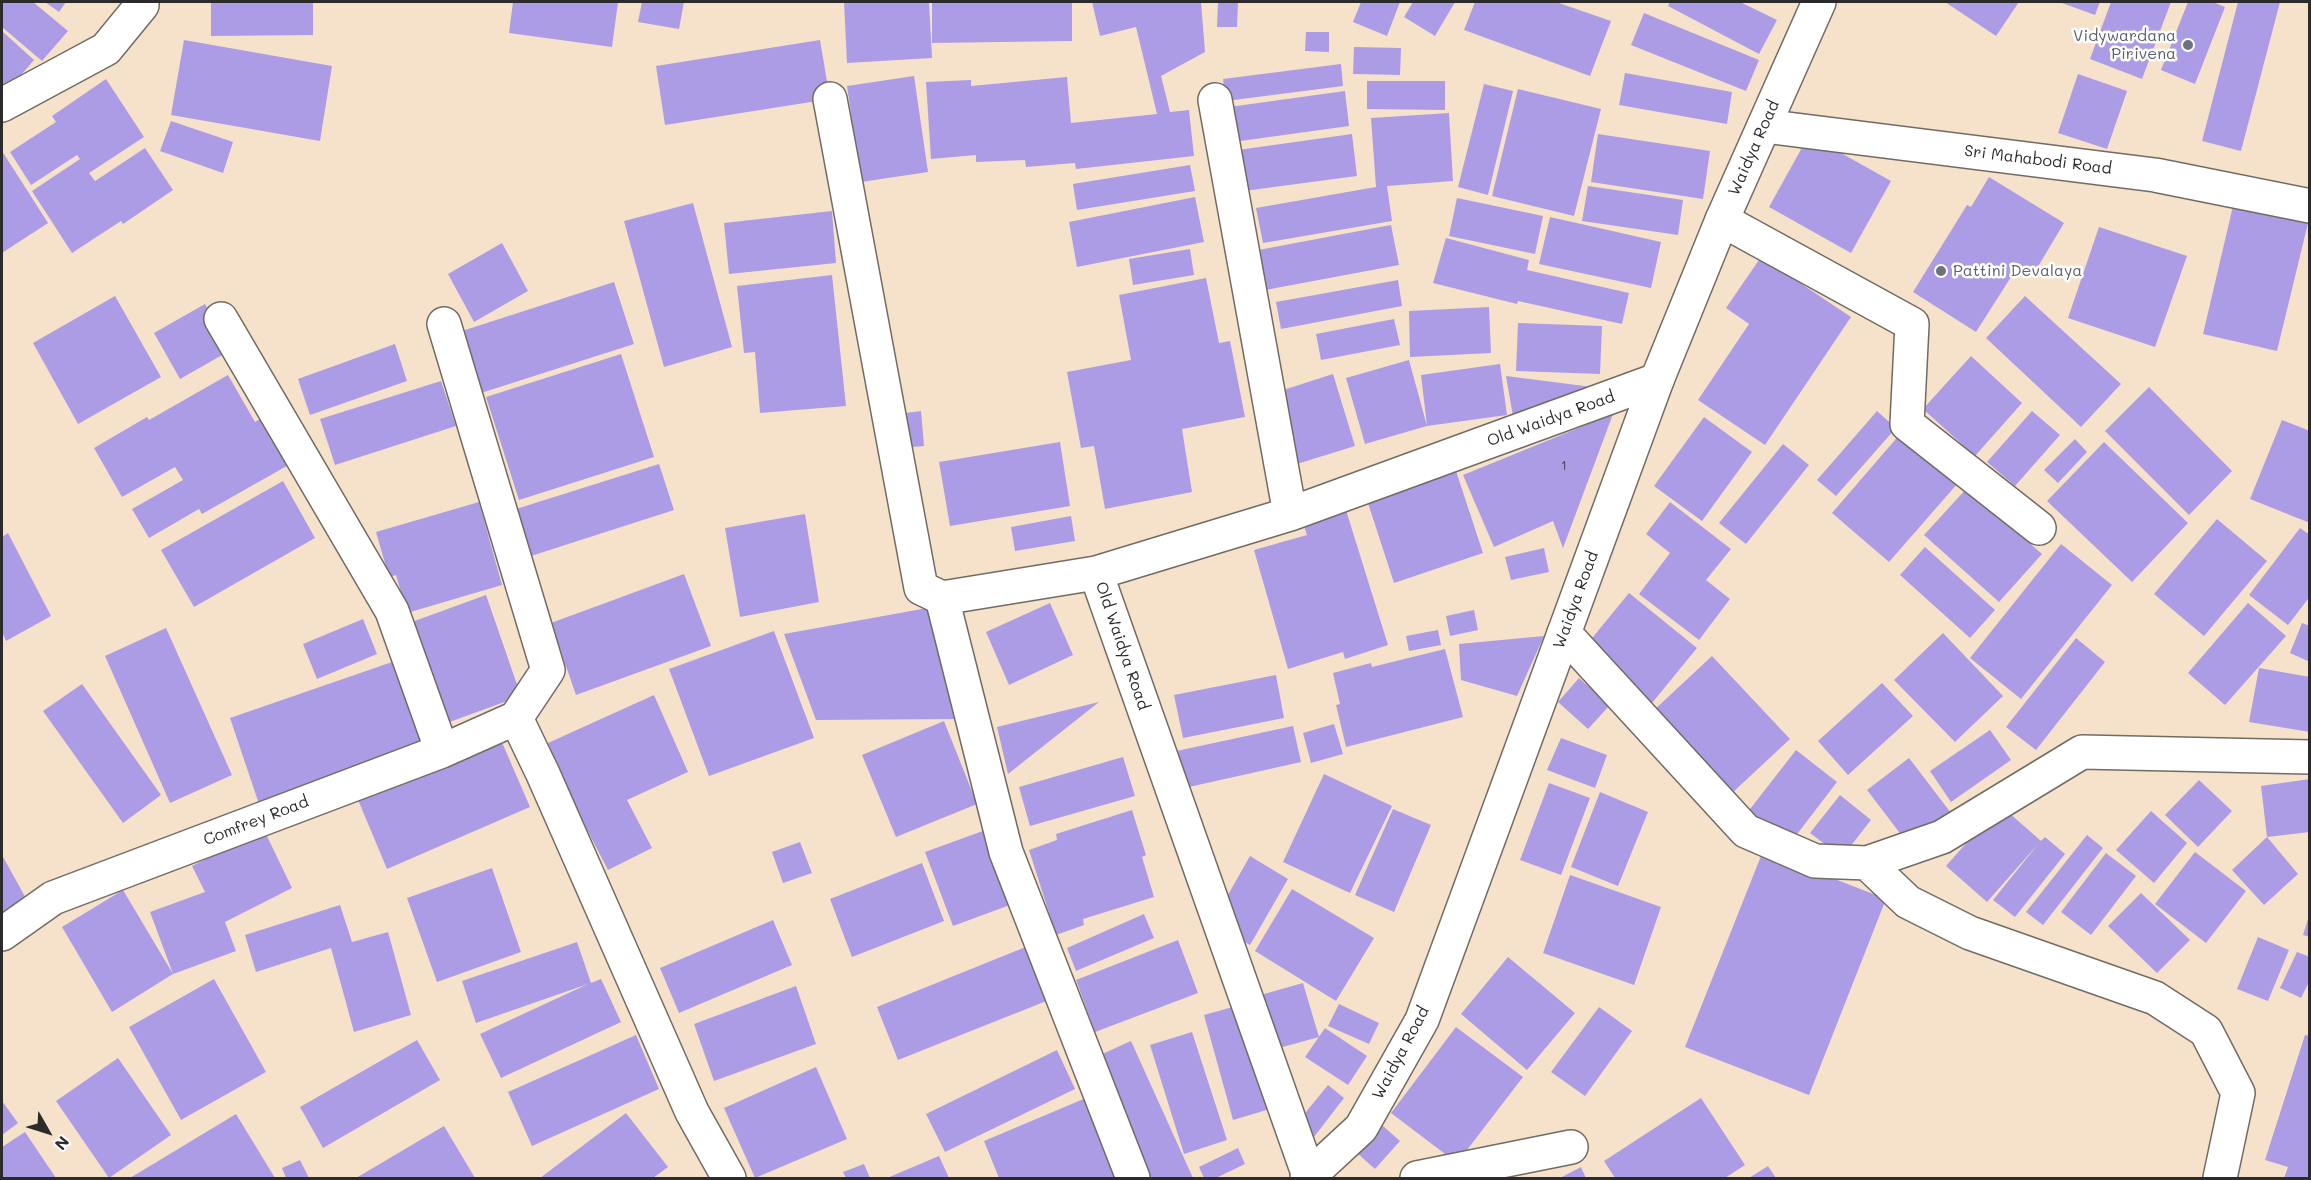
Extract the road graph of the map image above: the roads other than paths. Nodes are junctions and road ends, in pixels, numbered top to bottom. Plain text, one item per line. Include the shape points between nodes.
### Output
1 (141, 2) edge
2 (1819, 2) edge
3 (830, 99) dead end
4 (1215, 100) dead end
5 (2, 105) edge
6 (1764, 126) junction
7 (2310, 207) edge
8 (1722, 220) junction
9 (221, 319) dead end
10 (444, 324) dead end
11 (1657, 380) junction
12 (1290, 514) junction
13 (2039, 528) dead end
14 (1096, 573) junction
15 (942, 598) junction
16 (1564, 633) junction
17 (516, 718) junction
18 (442, 751) junction
19 (2310, 757) edge
20 (1868, 863) junction
21 (2, 934) edge
22 (1571, 1147) dead end
23 (1308, 1177) edge
24 (729, 1179) edge
25 (1133, 1179) edge
26 (1417, 1179) edge
27 (2220, 1179) edge

1 - 5 street via 106,49
2 - 6 street, Waidya Road
3 - 15 street via 921,588
4 - 12 street
6 - 7 street, Sri Mahabodi Road via 2155,175
6 - 8 street, Waidya Road
8 - 11 street, Waidya Road
8 - 13 street via 1912,324 1907,424
9 - 18 street via 392,611
10 - 17 street via 548,669
11 - 12 street, Old Waidya Road
11 - 16 street, Waidya Road
12 - 14 street, Old Waidya Road
14 - 15 street
14 - 23 street, Old Waidya Road
15 - 25 street via 1006,852
16 - 20 street via 1746,831 1815,861
16 - 23 street, Waidya Road via 1422,1020 1361,1128
17 - 18 street, Comfrey Road
17 - 24 street via 692,1112
18 - 21 street, Comfrey Road via 53,898
19 - 20 street via 2082,752 1942,837
20 - 27 street via 1908,902 1970,933 2155,998 2206,1031 2238,1092
22 - 26 street

